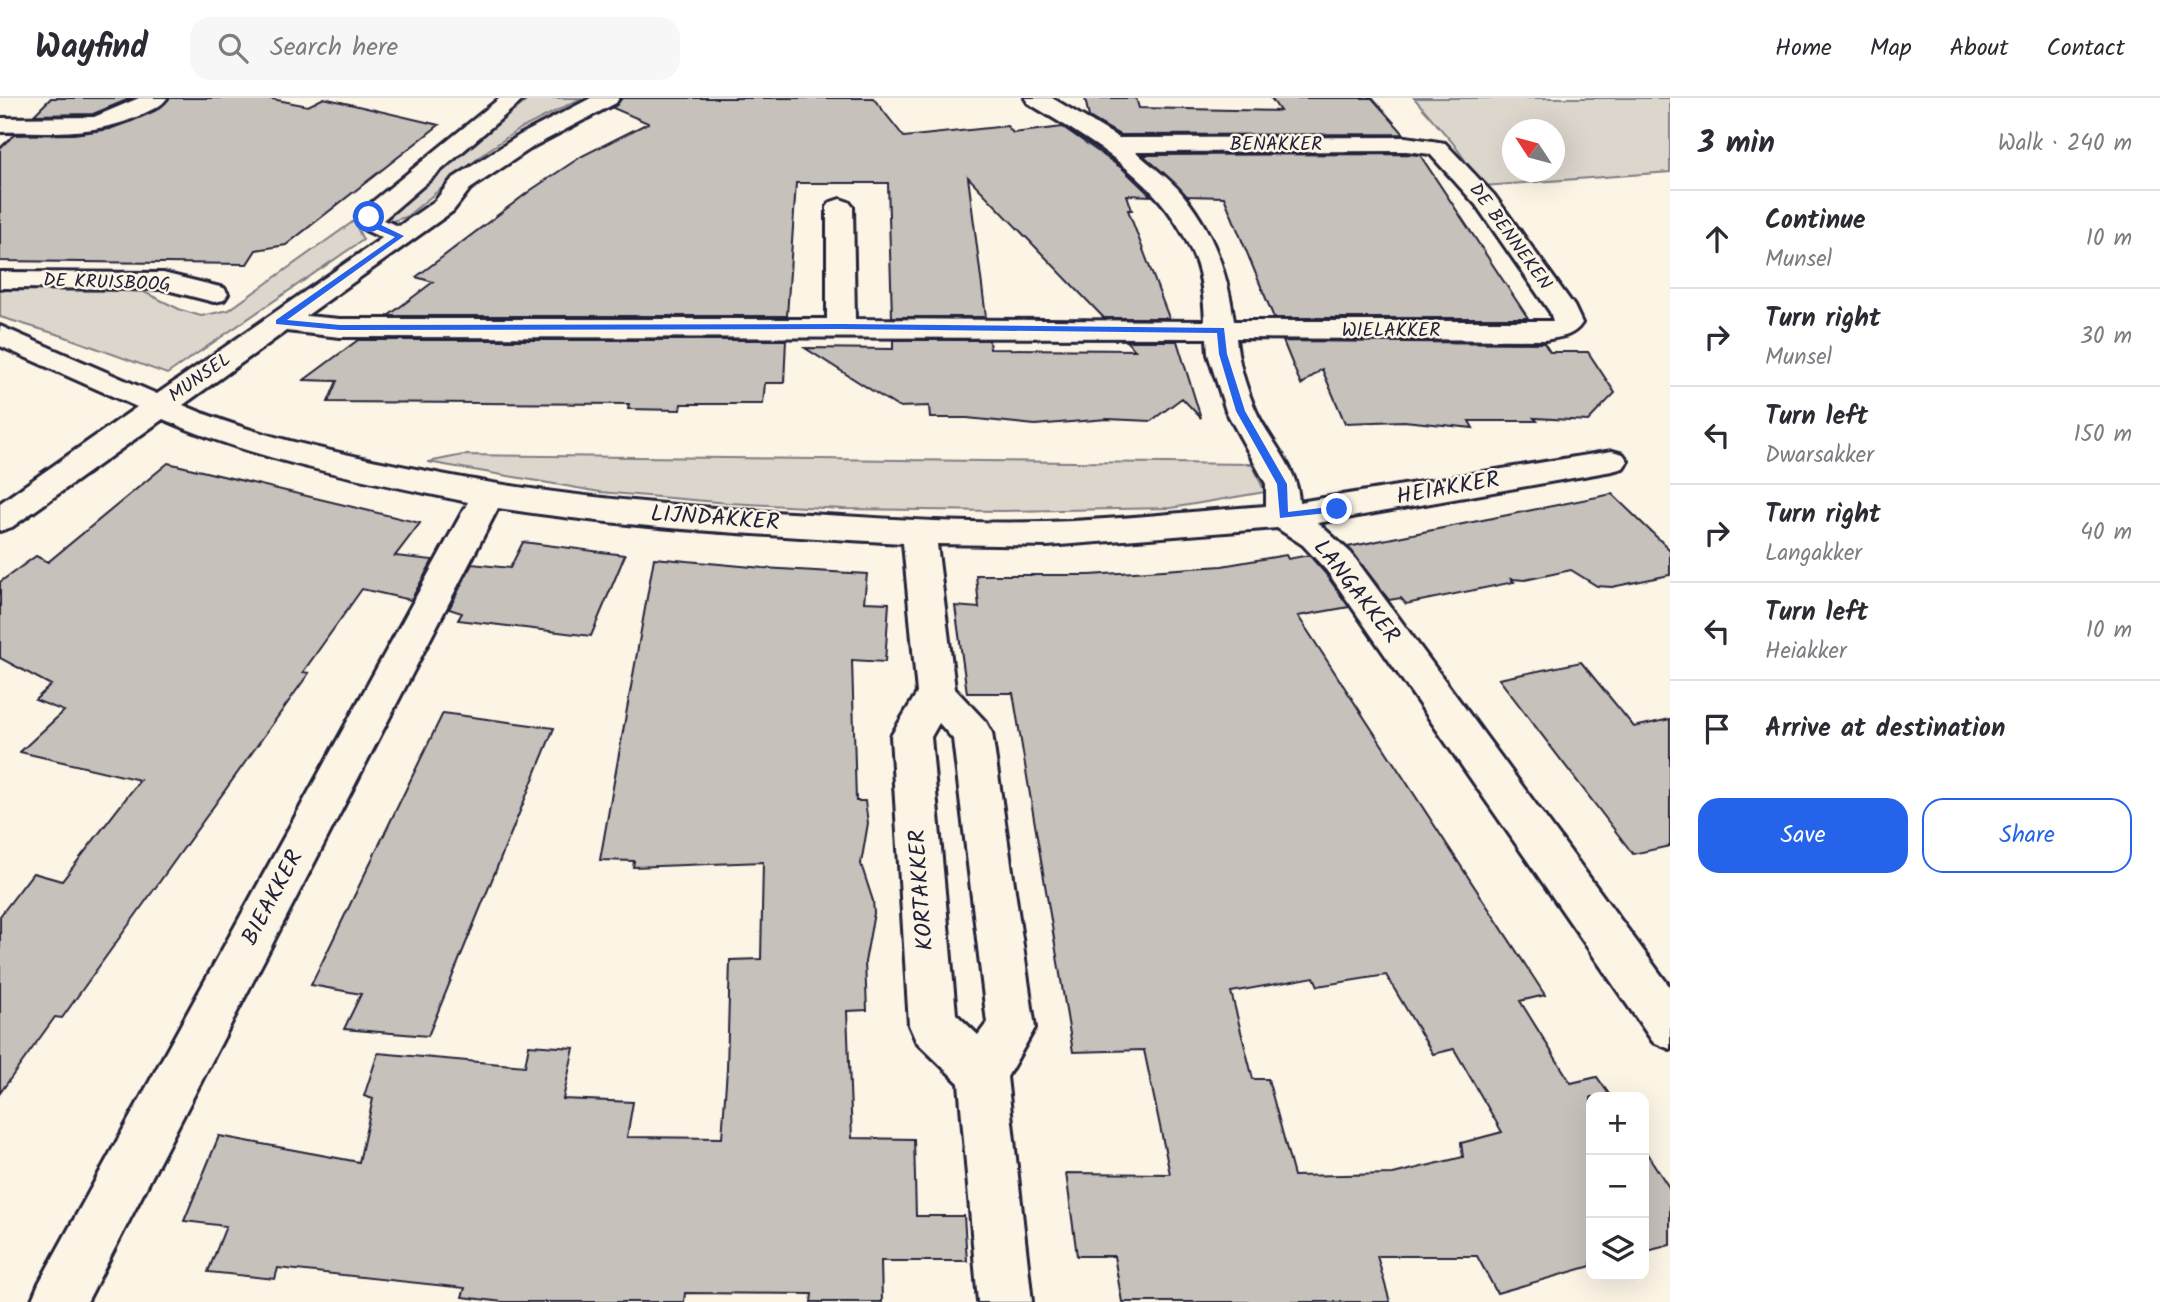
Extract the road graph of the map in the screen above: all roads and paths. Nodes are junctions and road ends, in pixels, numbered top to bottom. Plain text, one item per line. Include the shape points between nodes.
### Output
1 (156, 98) edge
2 (514, 98) edge
3 (608, 98) edge
4 (1036, 98) edge
5 (0, 125) edge
6 (1114, 145) junction
7 (1437, 148) joint
8 (842, 200) dead end
9 (400, 236) junction
10 (0, 280) edge
11 (214, 294) dead end
12 (279, 322) junction
13 (841, 327) junction
14 (1560, 329) joint
15 (1221, 330) junction
16 (0, 335) edge
17 (160, 406) junction
18 (1612, 461) dead end
19 (488, 495) junction
20 (1283, 516) junction
21 (0, 519) edge
22 (919, 532) junction
23 (936, 694) junction
24 (1670, 1026) edge
25 (982, 1072) junction
26 (58, 1302) edge
27 (1005, 1302) edge

1 - 5 street via 97,124
2 - 9 street via 369,217 374,225
3 - 9 street, MUNSEL via 528,140 461,184 444,206
4 - 6 street
6 - 7 street, BENAKKER via 1406,144
6 - 15 street via 1174,199 1197,236 1208,258
7 - 14 street, DE BENNEKEN via 1485,200 1564,312 1569,323
8 - 13 street
9 - 12 street, MUNSEL
10 - 11 street, DE KRUISBOOG via 163,281
12 - 13 street, WIELAKKER via 340,328
12 - 17 street, MUNSEL
13 - 15 street, WIELAKKER
14 - 15 street, WIELAKKER
15 - 20 street via 1223,354 1241,411 1282,484
16 - 17 street
17 - 19 street, LIJNDAKKER via 209,428 328,462
17 - 21 street, MUNSEL
18 - 20 street, HEIAKKER
19 - 22 street, LIJNDAKKER via 691,519
19 - 26 street, BIEAKKER
20 - 22 street, LIJNDAKKER via 1047,534
20 - 24 street, LANGAKKER via 1315,537 1339,562
22 - 23 street
23 - 25 street via 972,733 1011,1028
23 - 25 street, KORTAKKER via 911,736 933,1025
25 - 27 street

